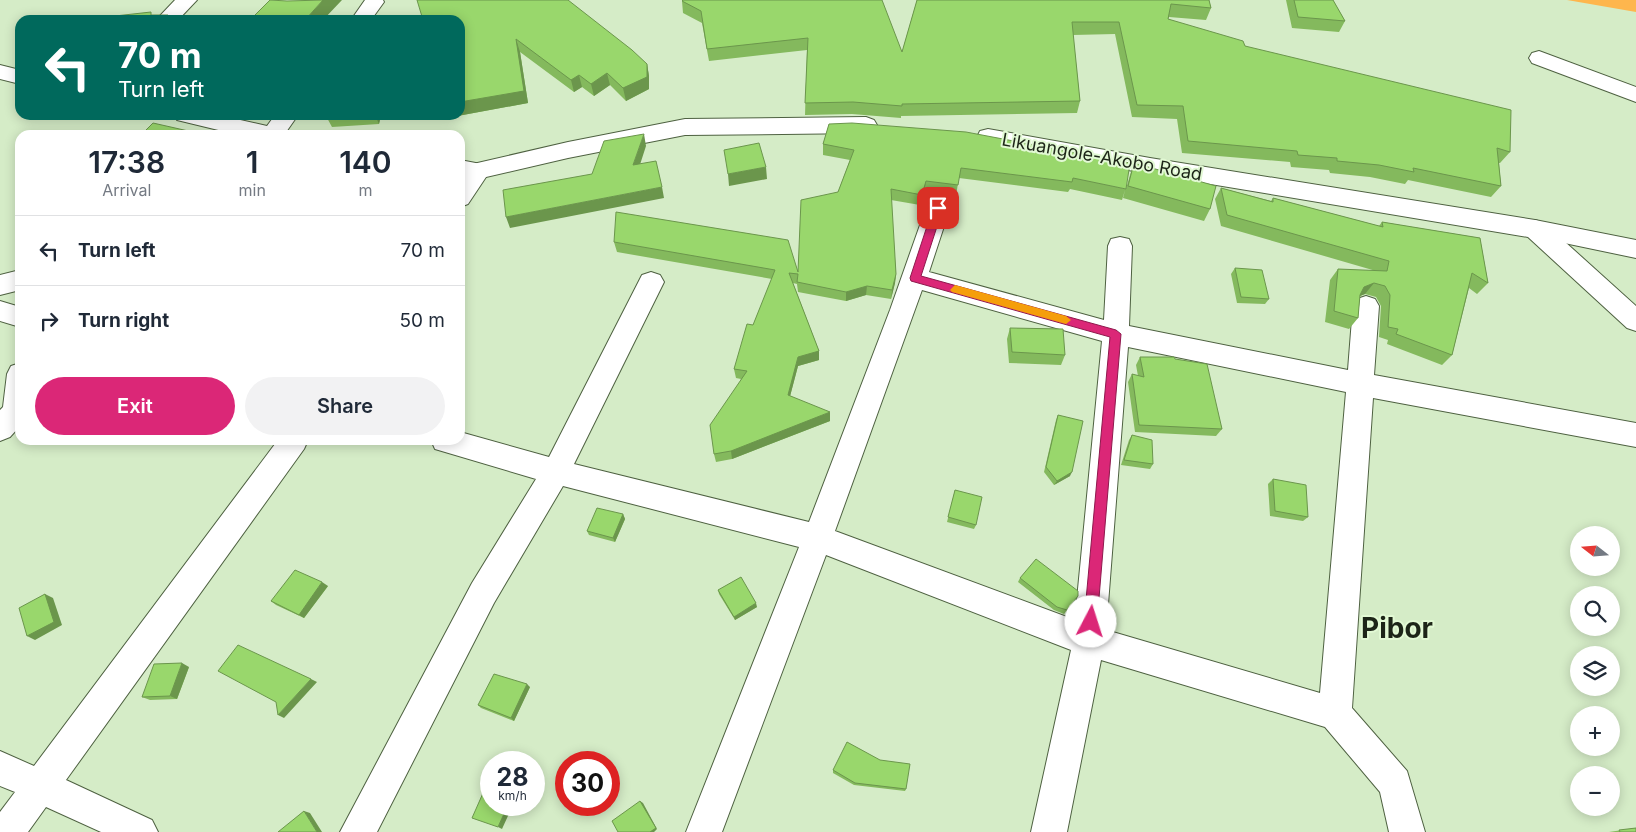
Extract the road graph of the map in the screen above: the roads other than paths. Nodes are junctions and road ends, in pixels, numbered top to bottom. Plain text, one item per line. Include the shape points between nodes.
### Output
1 (187, 0) edge
2 (374, 2) dead end
3 (171, 15) edge
4 (365, 15) edge
5 (1539, 58) dead end
6 (0, 72) edge
7 (15, 76) edge
8 (1636, 95) edge
9 (207, 120) edge
10 (890, 127) edge
11 (250, 130) edge
12 (964, 133) edge
13 (466, 171) edge
14 (938, 208) dead end
15 (1535, 228) junction
16 (1120, 246) dead end
17 (1636, 249) edge
18 (915, 278) junction
19 (15, 281) edge
20 (651, 282) dead end
21 (0, 285) edge
22 (1366, 306) dead end
23 (0, 311) edge
24 (15, 316) edge
25 (1636, 321) edge
26 (1116, 334) junction
27 (1360, 384) junction
28 (15, 400) edge
29 (12, 416) edge
30 (1636, 435) edge
31 (290, 445) edge
32 (462, 445) edge
33 (556, 472) junction
34 (818, 538) junction
35 (1089, 641) junction
36 (1335, 714) junction
37 (0, 768) edge
38 (41, 785) junction
39 (7, 832) edge
40 (140, 832) edge
41 (358, 832) edge
42 (704, 832) edge
43 (1049, 832) edge
44 (1407, 832) edge

1 - 3 street
2 - 4 street
5 - 8 street
6 - 7 street
9 - 11 street
10 - 13 street via 852,124 685,127
12 - 15 street, Likuangole-Akobo Road
14 - 18 street
15 - 17 street, Likuangole-Akobo Road
15 - 25 street
16 - 26 street
18 - 26 street
18 - 34 street
19 - 21 street
20 - 33 street
22 - 27 street
23 - 24 street
26 - 27 street
26 - 35 street
27 - 30 street
27 - 36 street
28 - 29 street
31 - 38 street
32 - 33 street
33 - 34 street
33 - 41 street via 483,594
34 - 35 street
34 - 42 street
35 - 36 street
35 - 43 street
36 - 44 street via 1395,783
37 - 38 street
38 - 39 street
38 - 40 street

